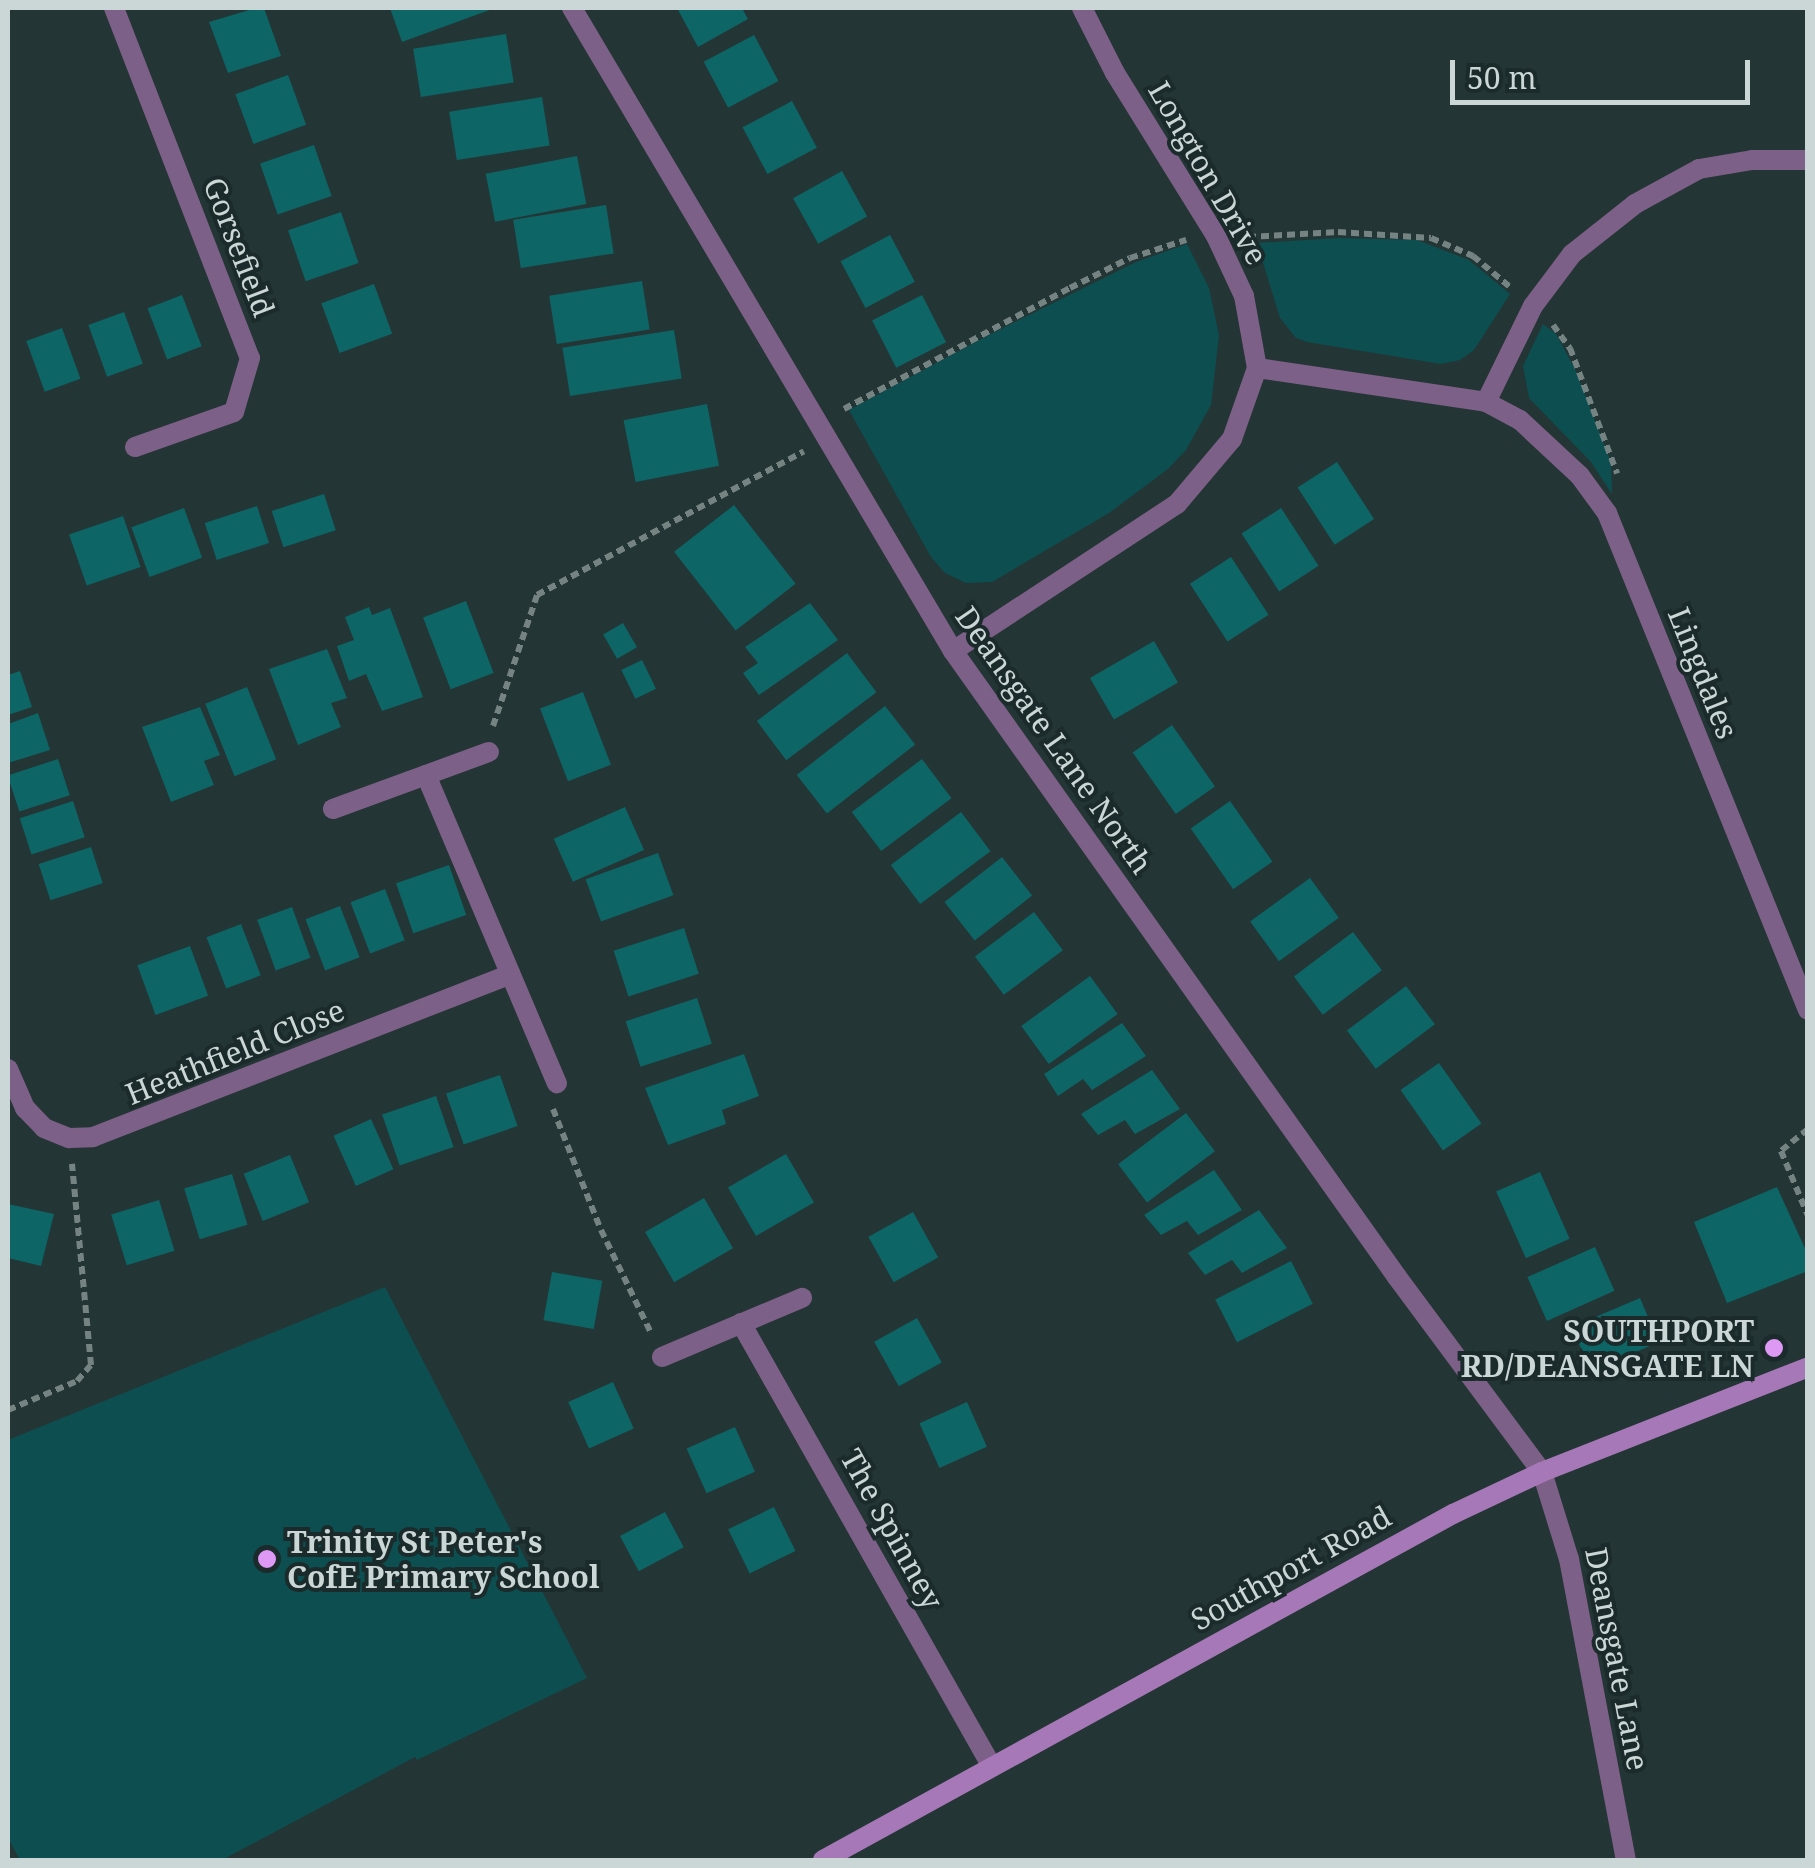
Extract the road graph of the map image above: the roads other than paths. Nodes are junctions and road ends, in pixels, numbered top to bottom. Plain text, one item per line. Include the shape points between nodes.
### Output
1 (114, 8) edge
2 (572, 8) edge
3 (1082, 8) edge
4 (1808, 160) edge
5 (1257, 368) junction
6 (1486, 402) junction
7 (135, 447) dead end
8 (953, 651) junction
9 (488, 752) road end
10 (426, 774) junction
11 (333, 809) dead end
12 (510, 974) junction
13 (1808, 1010) edge
14 (8, 1069) edge
15 (557, 1083) road end
16 (802, 1298) dead end
17 (741, 1323) junction
18 (662, 1357) road end
19 (1808, 1367) edge
20 (1542, 1472) junction
21 (991, 1765) junction
22 (823, 1860) edge
23 (1626, 1860) edge

1 - 7 street, Gorsefield via 250,358 234,412
2 - 8 street, Deansgate Lane North
3 - 5 street, Longton Drive via 1114,73 1216,236 1244,296
4 - 6 street via 1698,169 1635,204 1572,254 1533,306
5 - 6 street, Lingdales
5 - 8 street, Longton Drive via 1232,439 1177,504
6 - 13 street, Lingdales via 1520,420 1580,476 1607,513
8 - 20 street, Deansgate Lane North
9 - 10 street
10 - 11 street
10 - 12 street
12 - 14 street, Heathfield Close via 121,1130 69,1138 44,1128 25,1108
12 - 15 street
16 - 17 street
17 - 18 street
17 - 21 street, The Spinney
19 - 20 main road, Southport Road
20 - 21 main road, Southport Road
20 - 23 street, Deansgate Lane via 1568,1559
21 - 22 main road, Southport Road

